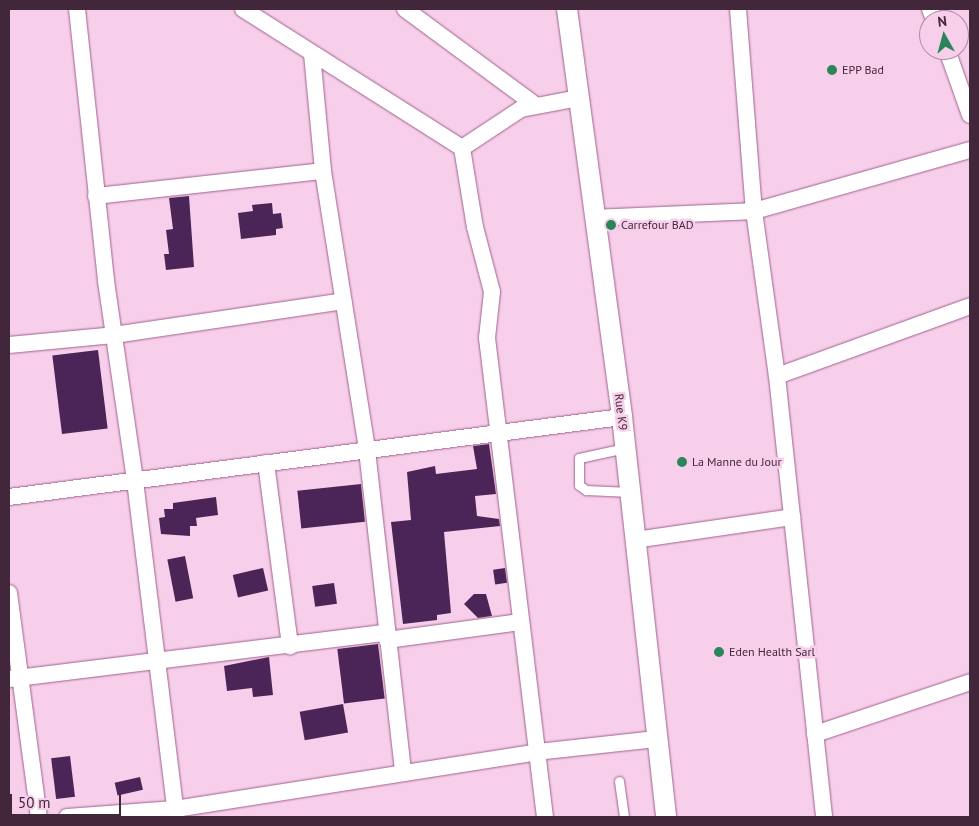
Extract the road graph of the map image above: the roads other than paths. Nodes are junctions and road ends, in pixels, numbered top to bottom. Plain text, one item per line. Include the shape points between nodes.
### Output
1 (77, 9) edge
2 (243, 9) edge
3 (405, 9) edge
4 (567, 9) edge
5 (738, 9) edge
6 (312, 54) junction
7 (951, 60) edge
8 (578, 98) junction
9 (534, 104) junction
10 (970, 115) edge
11 (462, 148) junction
12 (970, 150) edge
13 (323, 171) junction
14 (96, 196) junction
15 (754, 211) junction
16 (594, 218) junction
17 (344, 301) junction
18 (970, 306) edge
19 (114, 335) junction
20 (9, 345) edge
21 (777, 376) junction
22 (622, 417) junction
23 (500, 432) junction
24 (625, 448) junction
25 (367, 450) junction
26 (266, 463) junction
27 (135, 481) junction
28 (630, 492) junction
29 (9, 497) edge
30 (792, 517) junction
31 (635, 540) junction
32 (9, 592) edge
33 (521, 622) junction
34 (386, 636) junction
35 (290, 646) junction
36 (157, 660) junction
37 (15, 678) edge
38 (970, 682) edge
39 (815, 734) junction
40 (657, 739) junction
41 (537, 752) junction
42 (403, 772) junction
43 (619, 781) dead end
44 (176, 813) edge
45 (39, 817) edge
46 (67, 817) edge
47 (545, 817) edge
48 (624, 817) edge
49 (666, 817) edge
50 (824, 817) edge

1 - 14 street
2 - 6 street
3 - 9 street
4 - 8 street, Rue K9
5 - 15 street
6 - 11 street
6 - 13 street
7 - 10 street
8 - 9 street
8 - 16 street, Rue K9
9 - 11 street
11 - 23 street via 475,227 492,292 488,338
12 - 15 street
13 - 14 street
13 - 17 street
14 - 19 street
15 - 16 street
15 - 21 street
16 - 22 street, Rue K9
17 - 19 street
17 - 25 street
18 - 21 street
19 - 20 street
19 - 27 street
21 - 30 street
22 - 23 street
22 - 24 street, Rue K9
23 - 25 street
23 - 33 street
24 - 28 street, Rue K9
24 - 28 lane via 580,458 579,485 586,490
25 - 26 street
25 - 34 street
26 - 27 street
26 - 35 street
27 - 29 street
27 - 36 street
28 - 31 street, Rue K9
30 - 31 street
30 - 39 street
31 - 40 street, Rue K9
32 - 37 street
33 - 34 street
33 - 41 street
34 - 35 street
34 - 42 street
35 - 36 street
36 - 37 street
36 - 44 street
37 - 45 street
38 - 39 street
39 - 50 street
40 - 41 street
40 - 49 street, Rue K9
41 - 42 street
41 - 47 street
42 - 44 street
43 - 48 lane
44 - 46 street

